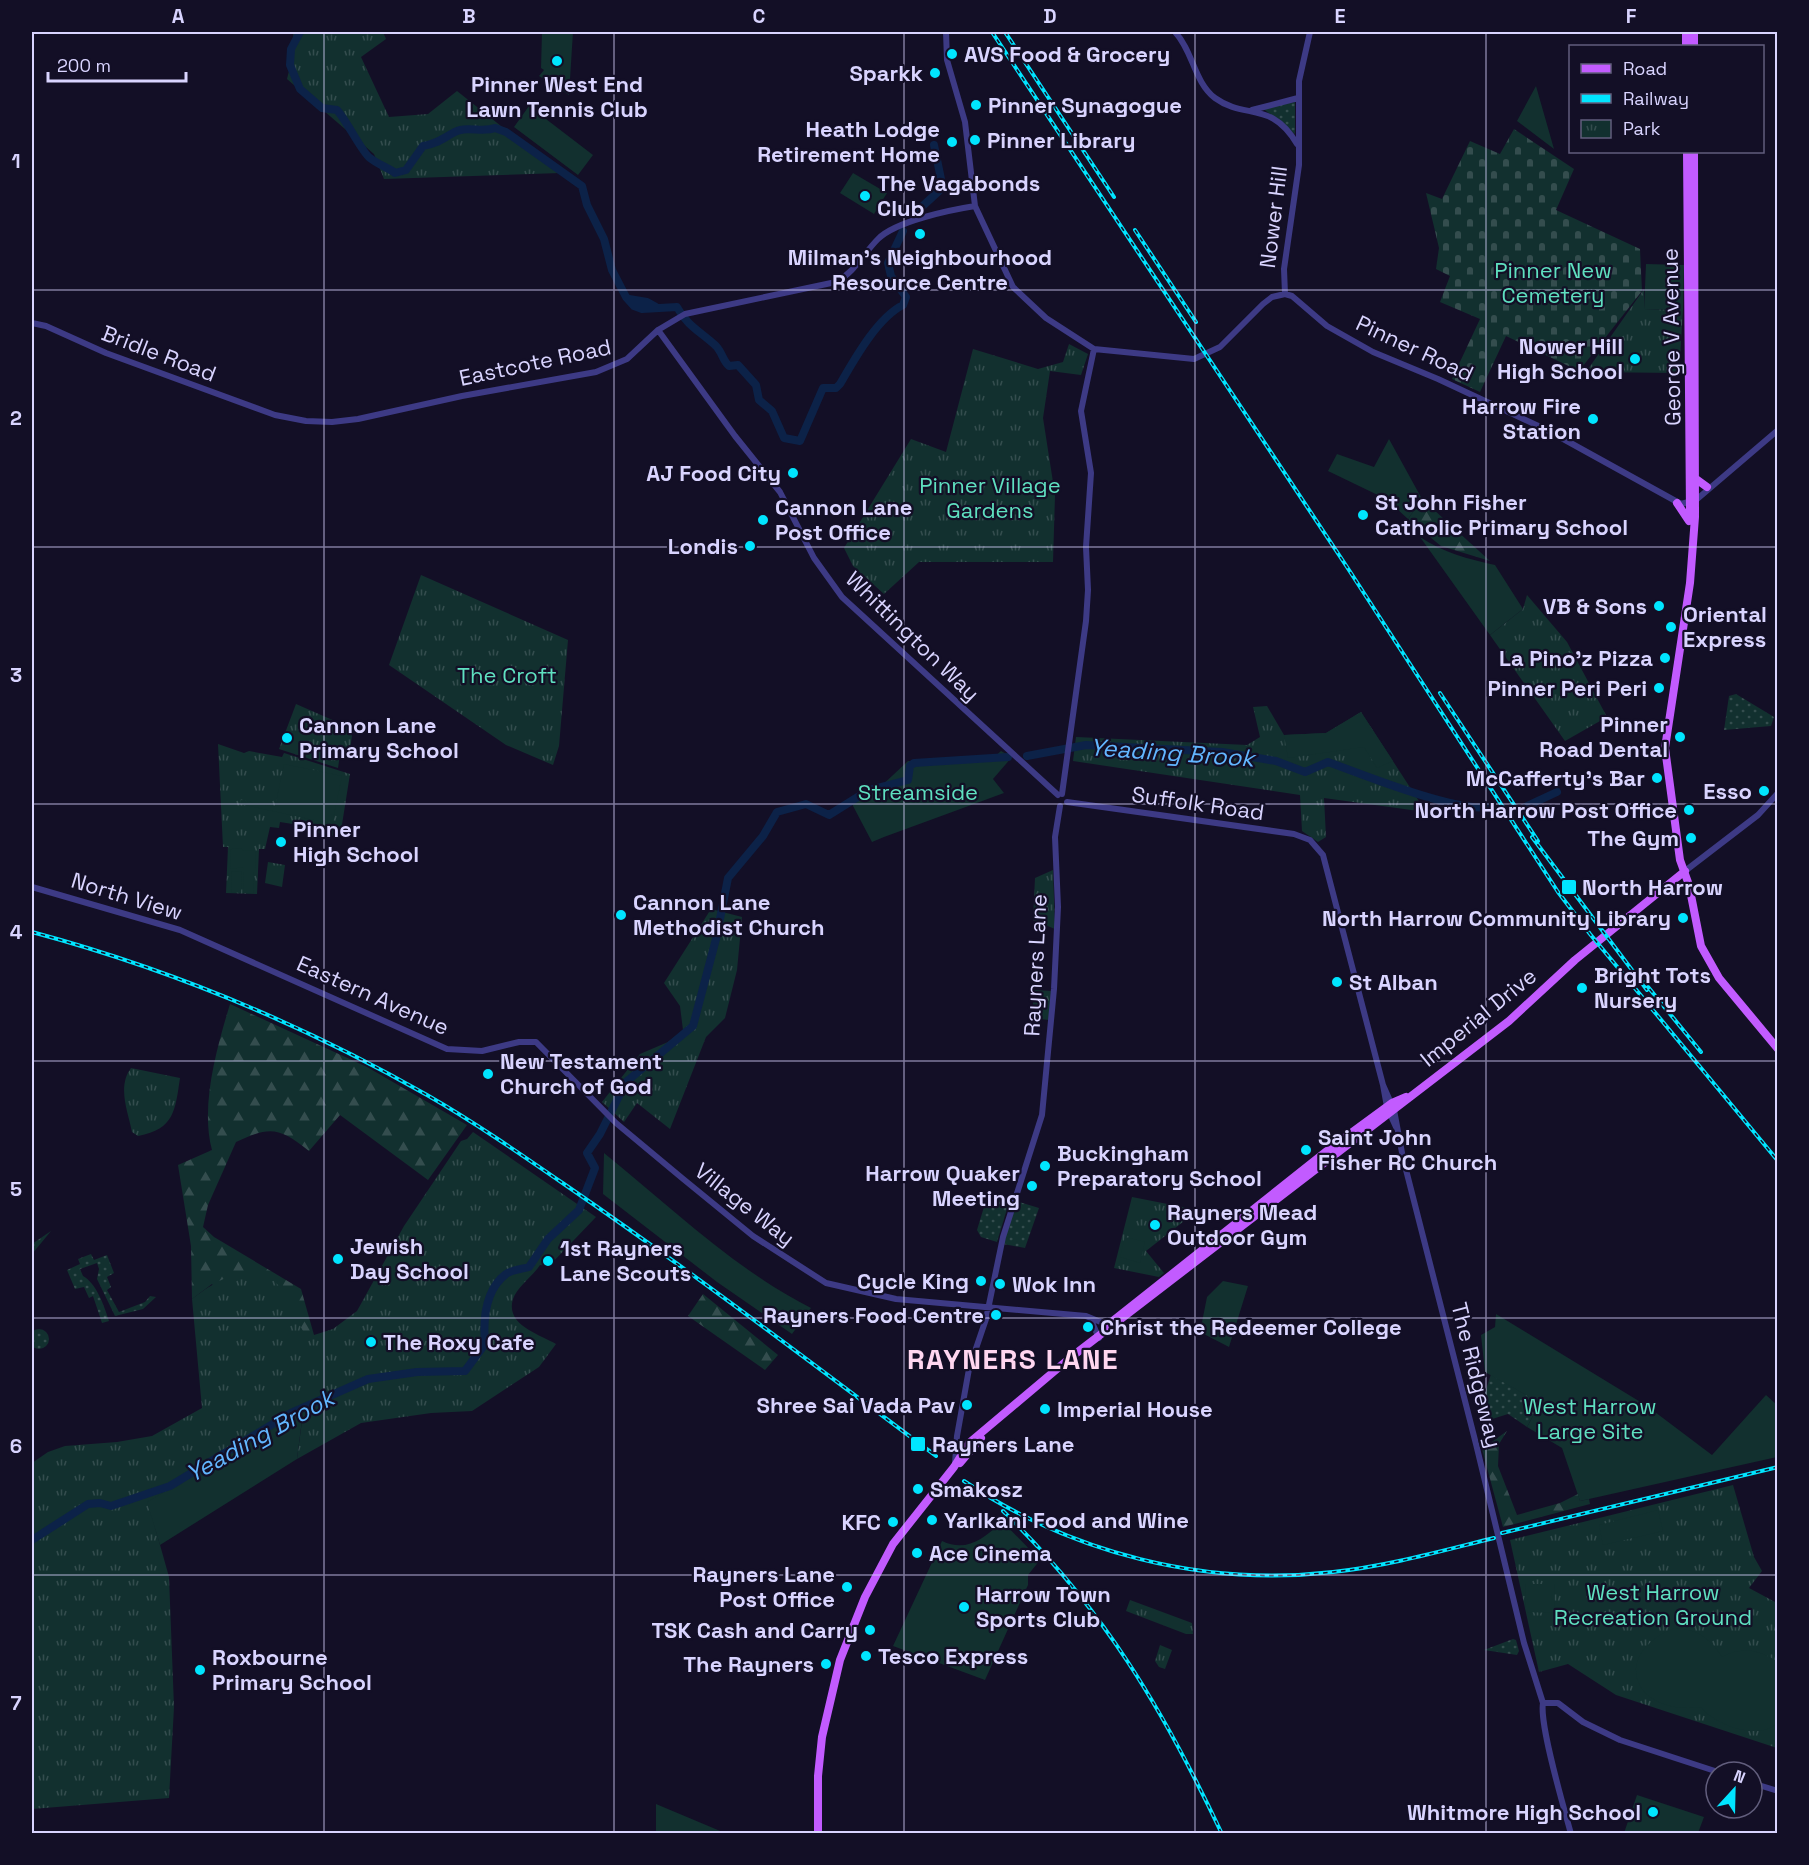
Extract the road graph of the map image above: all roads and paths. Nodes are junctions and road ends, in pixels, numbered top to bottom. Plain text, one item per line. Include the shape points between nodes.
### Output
1 (946, 32) edge
2 (1175, 32) edge
3 (1310, 32) edge
4 (1298, 98) junction
5 (1251, 110) junction
6 (1297, 144) junction
7 (1687, 153) edge
8 (1694, 153) edge
9 (975, 206) junction
10 (1285, 294) junction
11 (32, 323) edge
12 (658, 330) junction
13 (1094, 349) junction
14 (1691, 368) junction
15 (275, 415) joint
16 (1778, 430) edge
17 (1696, 479) junction
18 (1709, 486) junction
19 (1693, 499) junction
20 (1675, 501) junction
21 (1693, 524) junction
22 (1064, 782) junction
23 (1052, 788) junction
24 (1778, 793) edge
25 (1060, 795) junction
26 (1067, 802) junction
27 (1060, 806) junction
28 (1320, 850) joint
29 (1684, 867) junction
30 (32, 887) edge
31 (212, 943) joint
32 (525, 1041) joint
33 (1778, 1049) edge
34 (1390, 1108) junction
35 (993, 1305) junction
36 (977, 1306) junction
37 (986, 1317) junction
38 (1090, 1317) junction
39 (1108, 1325) junction
40 (1099, 1336) junction
41 (958, 1431) junction
42 (973, 1443) junction
43 (955, 1465) junction
44 (1543, 1702) junction
45 (1704, 1767) edge
46 (818, 1833) edge
47 (1571, 1833) edge

1 - 9 street via 946,60 965,122
2 - 5 street via 1184,41 1200,79 1215,98
3 - 4 street, Nower Hill
4 - 5 street
4 - 6 street, Nower Hill
5 - 6 street via 1288,129
6 - 10 street, Nower Hill via 1299,165 1284,269
7 - 14 main road, George V Avenue
8 - 14 main road, George V Avenue
9 - 12 street, Eastcote Road via 893,228 879,238 846,277 836,282 682,316
9 - 13 street via 1019,295
10 - 13 street via 1272,297 1220,348 1200,358
10 - 20 street, Pinner Road via 1327,326 1372,352 1547,430
11 - 15 street, Bridle Road
12 - 15 street, Eastcote Road via 627,360 596,372 358,419 306,421
12 - 23 street, Whittington Way via 771,481 818,565 842,597
13 - 22 street, Rayners Lane via 1081,399 1091,491 1086,621
14 - 17 main road, George V Avenue
14 - 19 main road, George V Avenue
16 - 18 street
17 - 18 main road
17 - 19 main road, George V Avenue
18 - 19 street
19 - 20 street
19 - 21 main road
20 - 21 main road
21 - 29 main road via 1690,583 1665,740
22 - 23 street
22 - 25 street, Rayners Lane
23 - 25 street, Whittington Way
24 - 29 street via 1758,815
25 - 26 street
25 - 27 street, Rayners Lane via 1056,801
26 - 27 street
26 - 28 street, Suffolk Road via 1294,834 1310,840
27 - 35 street, Rayners Lane via 1055,855 1059,907 1042,1115 1003,1238
28 - 34 street, The Ridgeway
29 - 33 main road via 1697,932 1708,961
29 - 34 main road, Imperial Drive via 1509,1021
30 - 31 street, North View
31 - 32 street, Eastern Avenue via 447,1049 483,1052
32 - 36 street, Village Way via 538,1044 609,1116 753,1236 820,1280 892,1298
34 - 39 main road, Imperial Drive
34 - 40 main road, Imperial Drive
34 - 44 street, The Ridgeway via 1522,1633
35 - 36 street, Village Way
35 - 37 street, Rayners Lane
35 - 37 street
35 - 38 street, Village Way
36 - 37 street
37 - 41 street, Rayners Lane via 969,1369
38 - 39 street, Village Way
38 - 40 street
39 - 40 main road, Imperial Drive
40 - 42 main road, Imperial Drive via 987,1427
41 - 42 street via 961,1438
41 - 43 street, Rayners Lane
42 - 43 main road
42 - 43 main road, Imperial Drive via 965,1458
43 - 46 main road via 893,1544 865,1597 840,1660 821,1746
44 - 45 street via 1558,1704 1610,1736
44 - 47 street, The Ridgeway via 1547,1736

